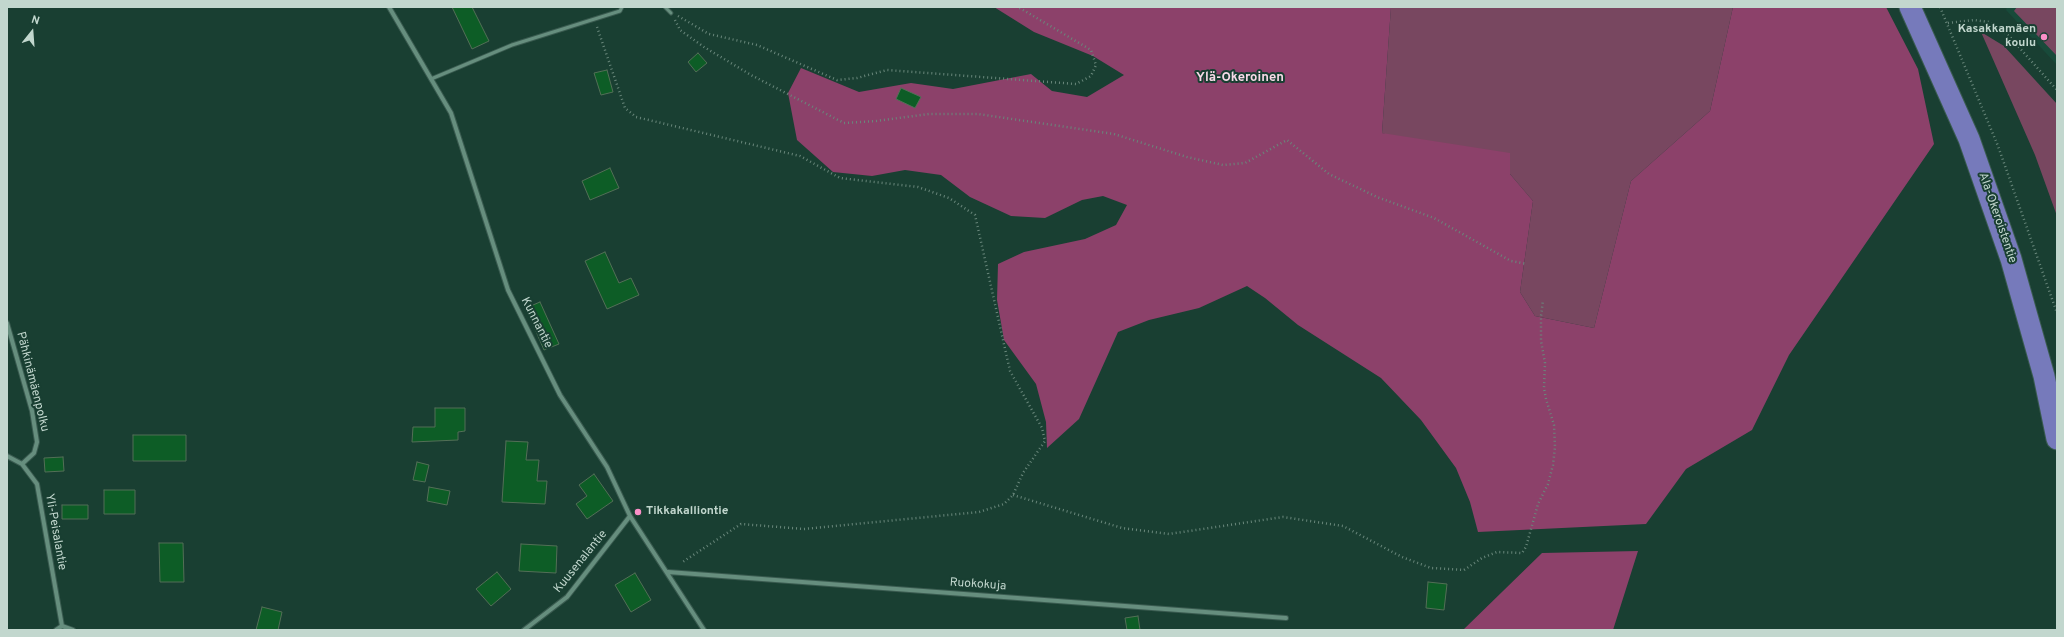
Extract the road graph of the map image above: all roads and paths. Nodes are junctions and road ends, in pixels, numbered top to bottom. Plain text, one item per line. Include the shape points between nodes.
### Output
1 (389, 7) edge
2 (622, 7) edge
3 (665, 7) edge
4 (1018, 7) edge
5 (1910, 7) edge
6 (1940, 7) edge
7 (670, 12) junction
8 (594, 20) junction
9 (1948, 23) junction
10 (431, 79) junction
11 (2057, 90) edge
12 (1527, 264) dead end
13 (1543, 300) dead end
14 (2057, 313) edge
15 (7, 323) edge
16 (2057, 439) edge
17 (7, 456) edge
18 (22, 464) junction
19 (1013, 495) junction
20 (630, 516) junction
21 (668, 572) junction
22 (1286, 618) dead end
23 (62, 626) junction
24 (56, 630) edge
25 (73, 630) edge
26 (524, 630) edge
27 (704, 630) edge

1 - 10 street, Kunnantie
2 - 8 lane via 620,11
3 - 7 lane
4 - 7 path via 1091,50 1096,65 1091,76 1076,84 887,70 837,80 757,45 709,34
5 - 16 main road, Ala-Okeroistentie via 1969,139 2009,251 2044,376
6 - 9 path
7 - 12 path via 680,30 704,47 751,75 844,123 929,114 978,114 1114,134 1223,166 1245,163 1287,140 1329,174 1377,197 1434,218 1511,261
8 - 10 lane via 512,45
8 - 19 path via 626,108 636,117 800,156 840,178 918,187 949,198 975,215 1010,370 1042,428 1045,441 1023,473
9 - 11 path via 1974,20 1989,22 2009,36
9 - 14 path via 1998,146
10 - 20 street, Kunnantie via 451,113 508,290 560,395 607,467
13 - 19 path via 1541,341 1545,363 1544,388 1554,425 1555,447 1548,484 1538,504 1522,553 1498,552 1482,558 1464,570 1431,568 1402,558 1343,526 1283,517 1169,534 1122,528
15 - 18 street, Pähkinämäenpolku via 32,411 37,442 34,453
17 - 18 street, Yli-Peisalantie
18 - 23 street, Yli-Peisalantie via 37,484
19 - 21 path via 1004,504 979,512 872,524 804,529 741,524
20 - 21 street, Kunnantie
20 - 26 street, Kuusenalantie via 567,597
21 - 22 street, Ruokokuja
21 - 27 street, Kunnantie
23 - 24 street
23 - 25 street

